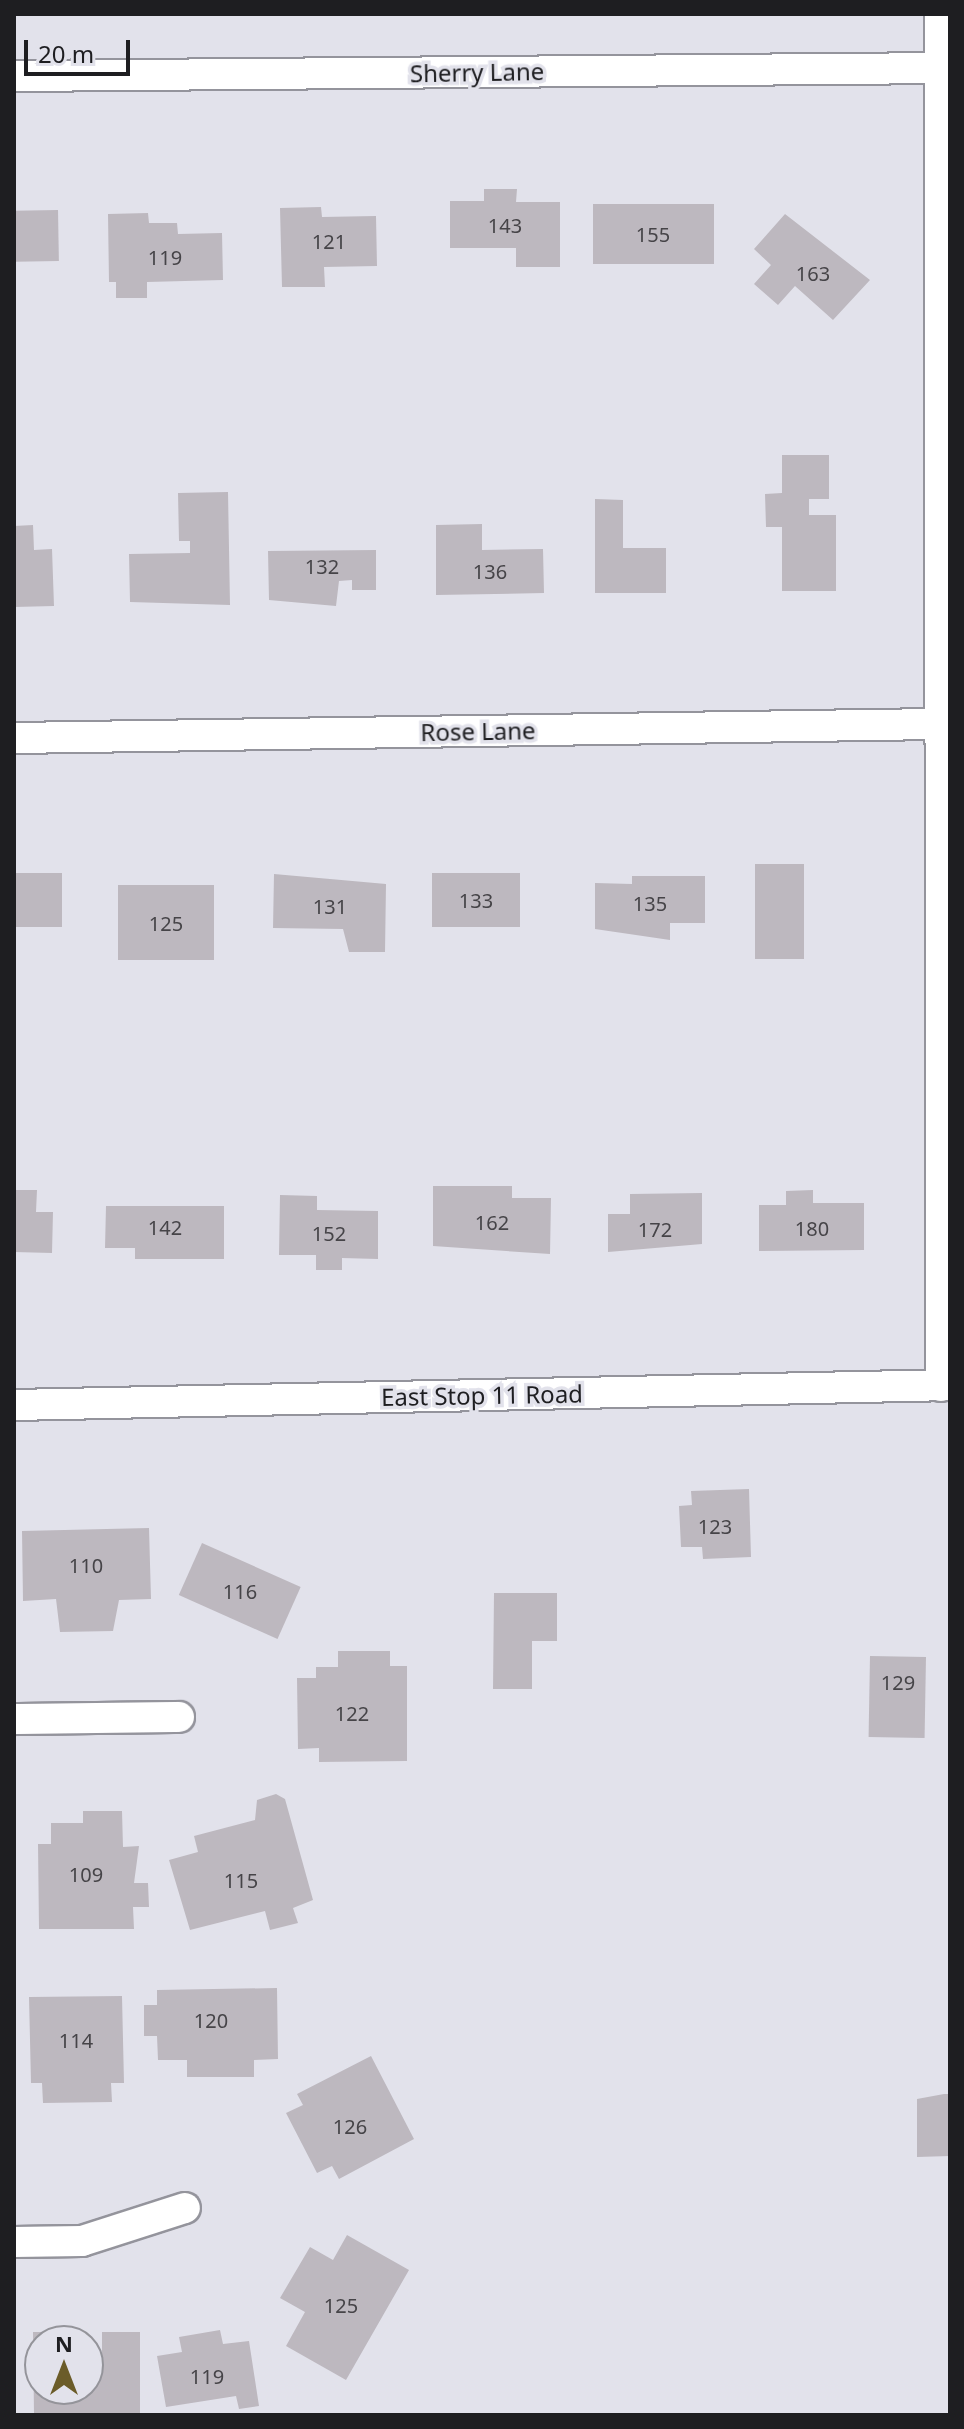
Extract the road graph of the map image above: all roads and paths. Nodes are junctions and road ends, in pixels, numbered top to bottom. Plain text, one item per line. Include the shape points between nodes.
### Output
1 (940, 14) edge
2 (940, 68) junction
3 (14, 76) edge
4 (941, 724) junction
5 (14, 738) edge
6 (946, 1386) edge
7 (14, 1405) edge
8 (179, 1717) dead end
9 (14, 1719) edge
10 (185, 2208) dead end
11 (14, 2242) edge

1 - 2 street
2 - 3 street, Sherry Lane
2 - 4 street
4 - 5 street, Rose Lane
4 - 6 street
6 - 7 street, East Stop 11 Road
8 - 9 street
10 - 11 street via 82,2241

